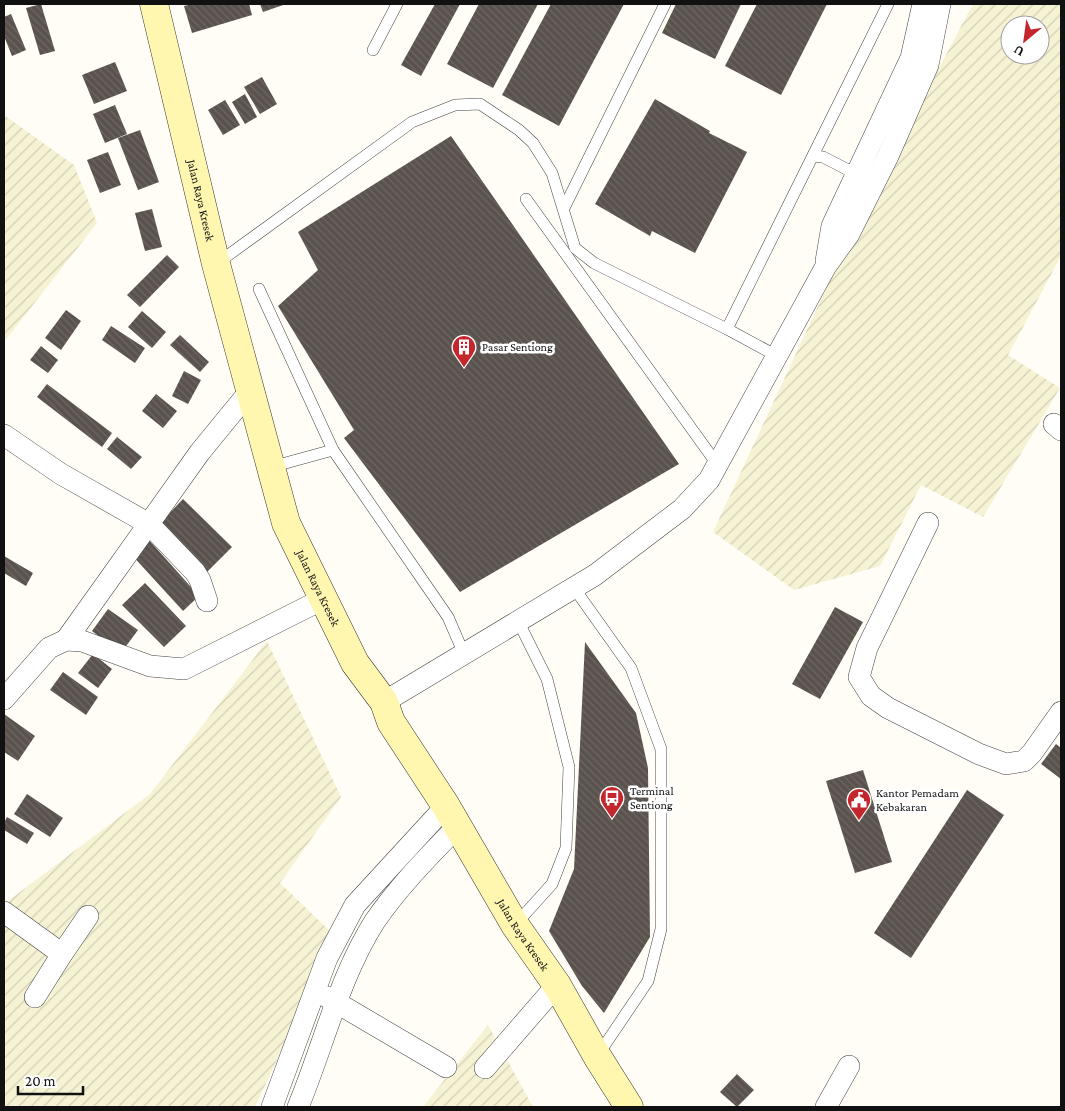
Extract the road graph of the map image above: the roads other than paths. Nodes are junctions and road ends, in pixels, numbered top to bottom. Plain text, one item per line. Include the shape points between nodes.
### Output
1 (154, 4) edge
2 (397, 4) edge
3 (665, 4) edge
4 (923, 4) edge
5 (940, 4) edge
6 (885, 6) edge
7 (373, 50) dead end
8 (813, 156) junction
9 (865, 178) junction
10 (526, 199) dead end
11 (564, 208) junction
12 (216, 264) junction
13 (259, 289) dead end
14 (728, 330) junction
15 (777, 356) junction
16 (250, 391) junction
17 (4, 435) edge
18 (333, 450) junction
19 (718, 464) junction
20 (271, 468) junction
21 (928, 523) dead end
22 (149, 524) junction
23 (574, 588) junction
24 (323, 600) junction
25 (207, 601) dead end
26 (518, 621) junction
27 (66, 640) junction
28 (464, 654) junction
29 (4, 699) edge
30 (384, 702) junction
31 (1061, 712) edge
32 (452, 816) junction
33 (4, 912) edge
34 (88, 916) dead end
35 (515, 925) junction
36 (62, 954) junction
37 (557, 985) junction
38 (316, 991) junction
39 (35, 997) dead end
40 (338, 1002) junction
41 (596, 1056) junction
42 (850, 1066) dead end
43 (446, 1067) dead end
44 (485, 1068) dead end
45 (272, 1107) edge
46 (298, 1107) edge
47 (629, 1107) edge
48 (826, 1107) edge

1 - 12 main road, Jalan Raya Kresek
2 - 7 lane
3 - 11 lane
4 - 9 street via 911,58
5 - 9 street via 928,66
6 - 8 lane
8 - 9 lane via 823,156
8 - 14 lane
9 - 15 street via 849,234 826,266
10 - 19 lane
11 - 12 lane via 552,174 533,143 480,104 455,105 412,122
11 - 14 lane via 575,248 594,263
12 - 16 main road, Jalan Raya Kresek
13 - 18 lane
14 - 15 lane
15 - 19 street
16 - 20 main road, Jalan Raya Kresek
16 - 22 street via 200,452
17 - 22 street via 61,474
18 - 20 lane
18 - 28 lane via 448,617
19 - 23 street via 709,480 682,509
20 - 24 main road, Jalan Raya Kresek via 286,523
21 - 31 street via 867,648 859,678 871,696 888,708 979,754 1006,764 1024,761
22 - 25 street via 195,572
22 - 27 street
23 - 26 street
23 - 41 lane via 631,668 660,749 661,929 648,981
24 - 27 street via 184,669 150,666 82,642
24 - 30 main road, Jalan Raya Kresek via 355,664
26 - 28 street
26 - 35 lane via 548,680 569,767 566,848 552,884
27 - 29 street via 49,648
28 - 30 street
30 - 32 main road, Jalan Raya Kresek via 391,722
32 - 35 main road, Jalan Raya Kresek
32 - 38 street via 355,905 327,958
32 - 40 street via 374,923
33 - 36 street
34 - 36 street
35 - 37 main road, Jalan Raya Kresek
36 - 39 street
37 - 41 main road, Jalan Raya Kresek
37 - 44 street
38 - 40 street
38 - 45 street
40 - 43 street
40 - 46 street
41 - 47 main road, Jalan Raya Kresek
42 - 48 street

